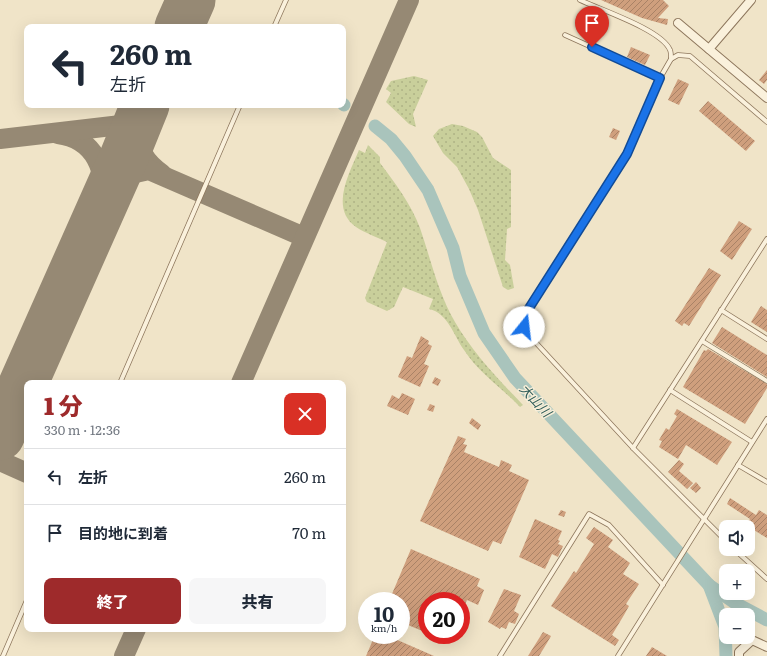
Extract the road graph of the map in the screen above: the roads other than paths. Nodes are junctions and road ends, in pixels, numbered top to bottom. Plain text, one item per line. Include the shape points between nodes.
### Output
1 (286, 0) edge
2 (580, 0) edge
3 (752, 0) edge
4 (678, 23) dead end
5 (275, 24) edge
6 (565, 35) dead end
7 (709, 49) junction
8 (671, 59) junction
9 (660, 78) junction
10 (767, 98) edge
11 (239, 108) edge
12 (767, 122) edge
13 (767, 239) edge
14 (722, 310) junction
15 (767, 339) edge
16 (702, 341) junction
17 (121, 380) edge
18 (767, 381) edge
19 (670, 390) junction
20 (766, 422) edge
21 (752, 442) junction
22 (633, 448) junction
23 (738, 465) junction
24 (767, 482) edge
25 (703, 520) junction
26 (719, 535) edge
27 (742, 556) edge
28 (767, 579) edge
29 (663, 584) junction
30 (24, 607) edge
31 (767, 647) edge
32 (3, 656) edge
33 (500, 656) edge
34 (618, 656) edge
35 (739, 656) edge

1 - 5 lane
2 - 8 lane via 658,36 670,50
3 - 7 street
4 - 7 street
6 - 9 lane
7 - 10 street
8 - 9 lane
8 - 12 lane via 678,55 690,56
9 - 22 lane via 627,154 526,313 523,323 526,332
11 - 17 lane
13 - 14 lane
14 - 15 lane
14 - 16 lane
16 - 18 lane
16 - 19 lane
19 - 21 lane
19 - 22 lane
20 - 21 lane
21 - 23 lane
22 - 25 lane
23 - 24 lane
23 - 25 lane
25 - 26 lane
25 - 29 lane
27 - 28 lane
29 - 33 lane via 609,525 589,514
29 - 34 lane
30 - 32 lane
31 - 35 street via 752,640 739,652

